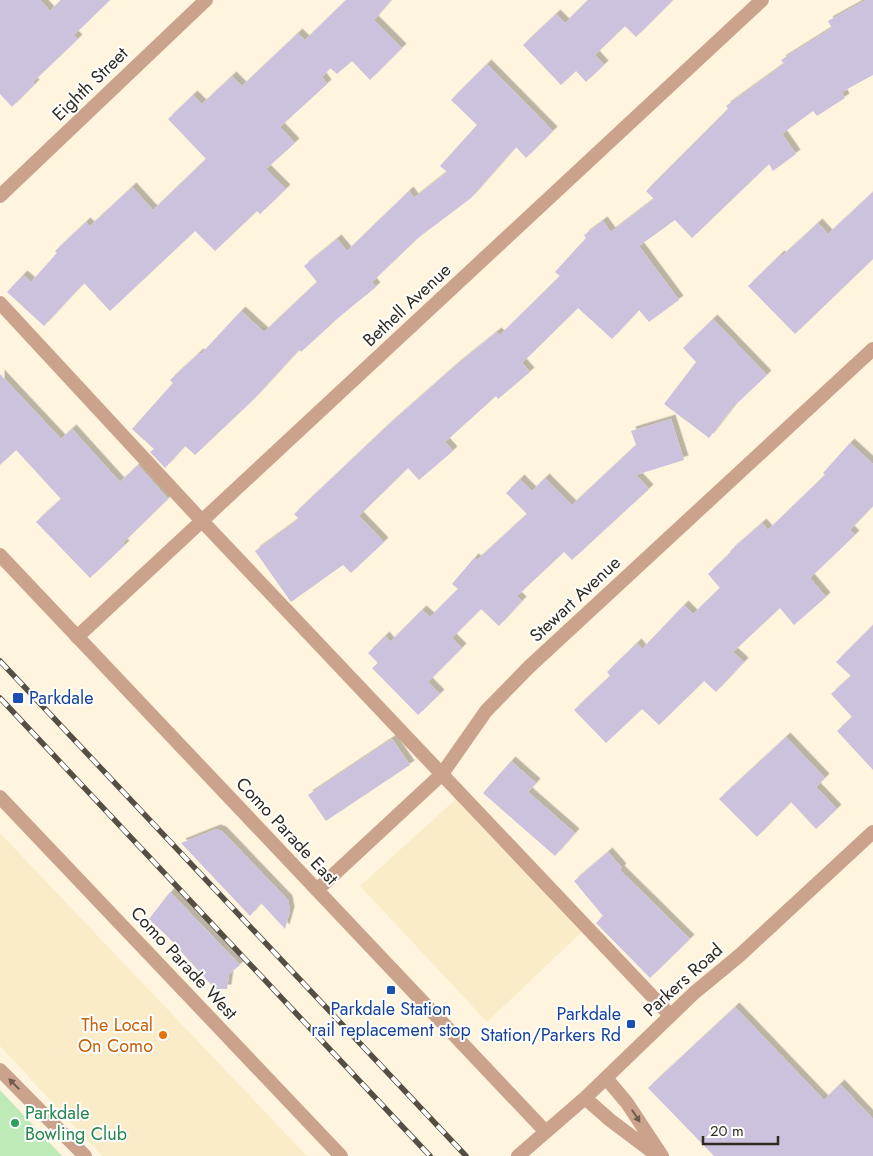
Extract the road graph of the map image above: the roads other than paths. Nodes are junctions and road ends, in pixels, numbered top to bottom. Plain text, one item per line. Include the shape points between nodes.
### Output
1 (206, 0) edge
2 (762, 0) edge
3 (0, 196) edge
4 (0, 303) edge
5 (873, 349) edge
6 (202, 521) junction
7 (0, 555) edge
8 (77, 637) junction
9 (442, 774) junction
10 (0, 797) edge
11 (873, 832) edge
12 (317, 890) junction
13 (670, 1015) junction
14 (0, 1070) edge
15 (606, 1078) junction
16 (585, 1098) junction
17 (546, 1132) junction
18 (85, 1156) edge
19 (340, 1156) edge
20 (518, 1156) edge
21 (660, 1156) edge

1 - 3 street, Eighth Street
2 - 6 street, Bethell Avenue
4 - 6 street
5 - 9 street, Stewart Avenue via 529,667 486,711
6 - 8 street, Bethell Avenue
6 - 9 street
7 - 8 street, Como Parade East
8 - 12 street, Como Parade East
9 - 12 street, Stewart Avenue
9 - 13 street
10 - 19 street, Como Parade West
11 - 13 street, Parkers Road
12 - 17 street, Como Parade East
13 - 15 street, Parkers Road
18 -> 14 street
15 - 16 street, Parkers Road
15 -> 21 street via 628,1103
16 - 17 street, Parkers Road
16 - 21 street
17 - 20 street, Parkers Road

